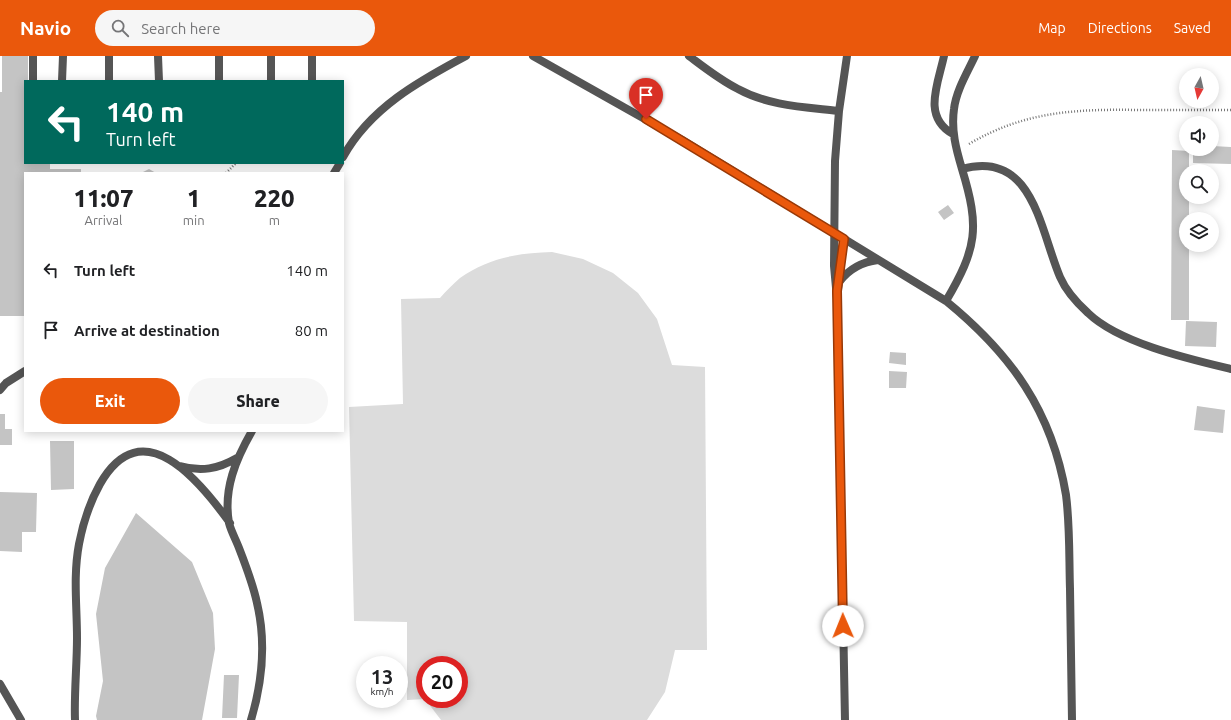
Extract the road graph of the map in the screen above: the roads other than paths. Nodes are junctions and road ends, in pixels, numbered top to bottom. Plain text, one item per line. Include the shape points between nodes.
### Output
1 (33, 56) edge
2 (64, 56) edge
3 (109, 56) edge
4 (158, 56) edge
5 (219, 56) edge
6 (271, 56) edge
7 (312, 56) edge
8 (466, 56) edge
9 (533, 56) edge
10 (690, 56) edge
11 (847, 56) edge
12 (944, 56) edge
13 (975, 56) edge
14 (33, 80) edge
15 (62, 80) edge
16 (109, 80) edge
17 (159, 80) edge
18 (219, 80) edge
19 (271, 80) edge
20 (312, 80) edge
21 (839, 111) junction
22 (953, 134) junction
23 (344, 156) edge
24 (962, 169) junction
25 (834, 233) junction
26 (844, 239) junction
27 (878, 260) junction
28 (840, 280) junction
29 (837, 291) junction
30 (946, 301) junction
31 (1231, 369) edge
32 (24, 372) edge
33 (3, 382) edge
34 (0, 390) edge
35 (251, 432) edge
36 (237, 458) junction
37 (177, 465) junction
38 (230, 523) junction
39 (0, 684) edge
40 (21, 720) edge
41 (75, 720) edge
42 (252, 720) edge
43 (845, 720) edge
44 (1072, 720) edge

1 - 14 lane
2 - 15 lane
3 - 16 lane
4 - 17 lane
5 - 18 lane
6 - 19 lane
7 - 20 lane
8 - 23 lane via 407,89 362,130
9 - 25 lane via 682,140
10 - 21 lane via 723,81 755,97 790,105
11 - 21 lane
12 - 22 lane via 934,99 934,113 941,126
13 - 22 lane via 957,96
21 - 25 lane
22 - 24 lane
24 - 30 lane via 973,219 973,239 968,259
24 - 31 lane via 978,164 992,166 1018,180 1034,205 1060,279 1089,315 1108,328 1142,343 1177,356
25 - 26 lane
25 - 29 lane via 834,273
26 - 27 lane
26 - 28 lane
27 - 28 lane via 857,266
27 - 30 lane
28 - 29 lane
29 - 43 lane
30 - 44 lane via 996,346 1017,373 1037,407 1059,463 1069,529
32 - 33 lane
33 - 34 lane
35 - 36 lane
36 - 37 lane via 223,466 208,470
36 - 38 lane via 228,494
37 - 38 lane via 206,492
37 - 41 lane via 153,452 128,454 117,460 109,470 91,505 79,543 75,569
38 - 42 lane via 251,580 259,617 260,678
39 - 40 lane

